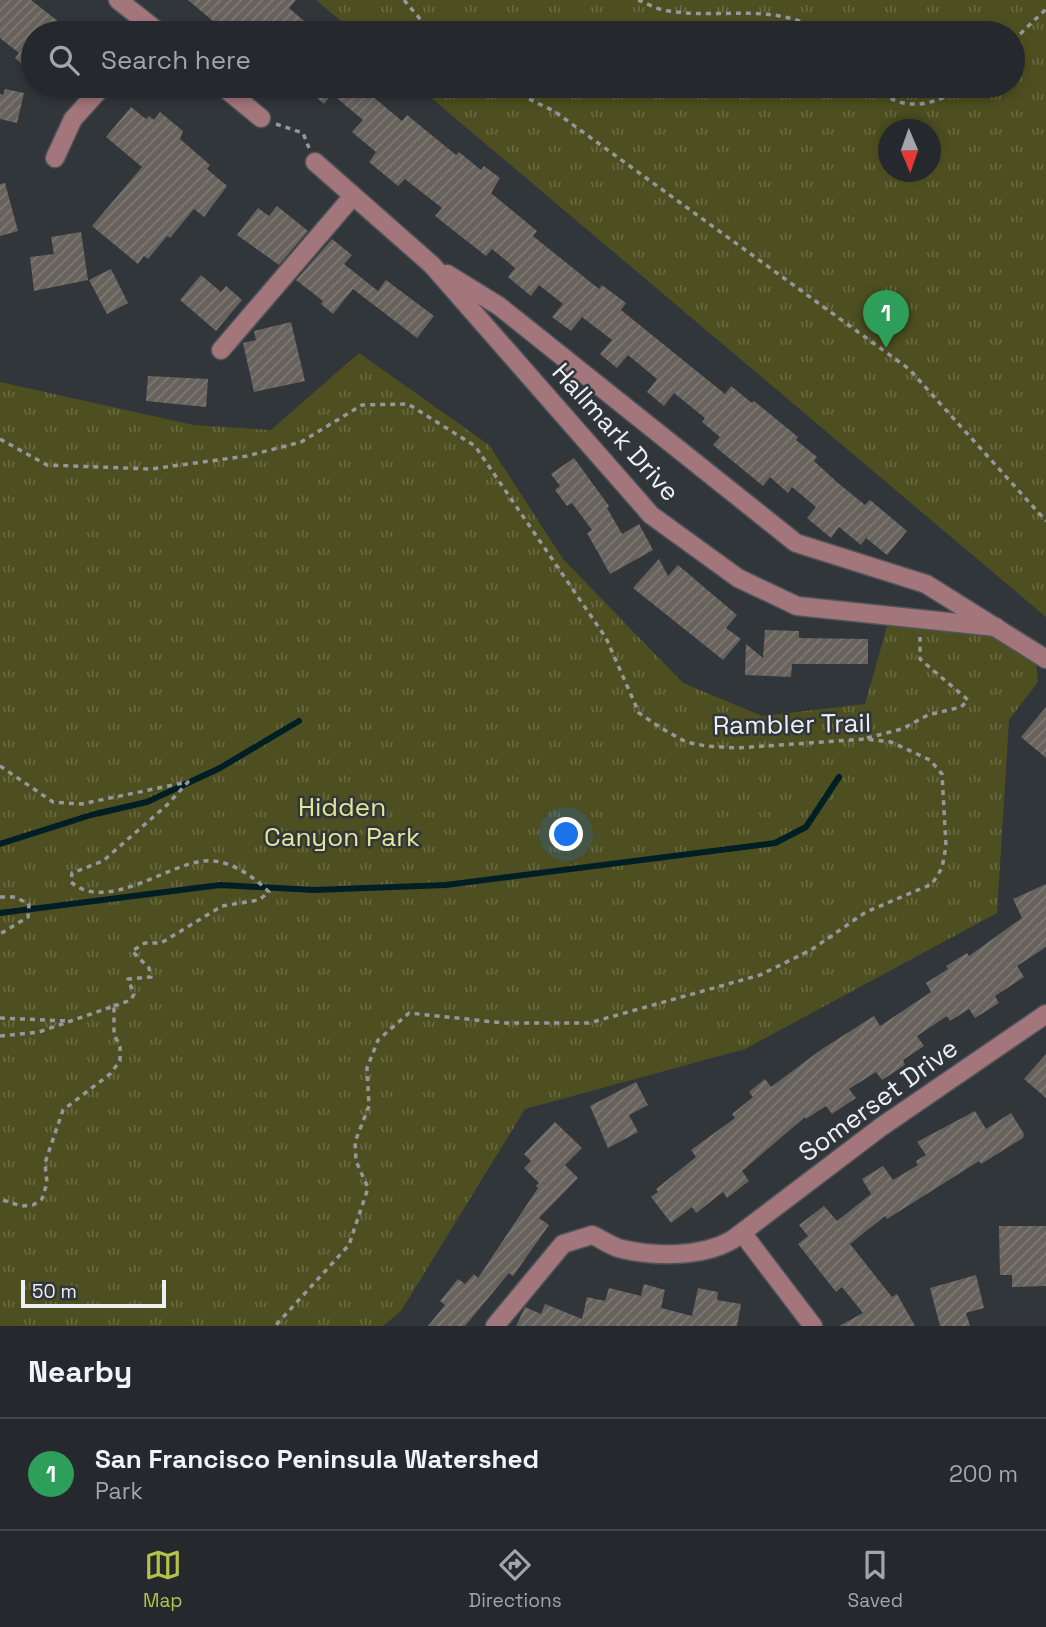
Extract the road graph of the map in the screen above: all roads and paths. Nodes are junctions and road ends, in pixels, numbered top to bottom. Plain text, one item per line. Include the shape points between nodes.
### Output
1 (118, 0) edge
2 (404, 0) edge
3 (638, 0) edge
4 (1046, 9) edge
5 (143, 21) edge
6 (422, 21) edge
7 (802, 21) edge
8 (1025, 29) edge
9 (92, 98) edge
10 (237, 98) edge
11 (527, 98) edge
12 (890, 98) edge
13 (947, 98) edge
14 (261, 118) joint
15 (55, 158) dead end
16 (315, 162) joint
17 (353, 196) junction
18 (432, 265) junction
19 (221, 350) dead end
20 (0, 439) edge
21 (1046, 521) edge
22 (922, 620) junction
23 (996, 627) junction
24 (1046, 659) edge
25 (865, 739) junction
26 (0, 766) edge
27 (0, 897) edge
28 (0, 934) edge
29 (114, 1006) junction
30 (1046, 1014) edge
31 (0, 1018) edge
32 (73, 1021) junction
33 (0, 1037) edge
34 (0, 1199) edge
35 (743, 1234) junction
36 (275, 1326) edge
37 (495, 1326) edge
38 (813, 1326) edge

1 - 5 street
2 - 6 path
3 - 7 path via 664,10 773,12
4 - 8 path
9 - 15 street via 73,119
10 - 14 street
11 - 21 path via 554,111 909,369
12 - 13 path via 918,106
14 - 16 path via 303,133
16 - 17 street, Hallmark Drive
17 - 18 street, Hallmark Drive
17 - 19 street
18 - 22 street, Hallmark Drive via 651,515 738,578 797,606
18 - 23 street, Hallmark Drive via 499,306 796,543 926,584
20 - 25 path, Rambler Trail via 47,465 151,470 247,456 300,442 362,405 408,404 475,446 606,638 639,713 686,742 706,746
22 - 23 street, Hallmark Drive
22 - 25 path via 920,659 968,700 961,707
23 - 24 street, Hallmark Drive
25 - 36 path, Rambler Trail via 916,751 942,774 946,846 942,868 932,884 866,912 811,950 760,975 589,1023 504,1023 409,1013 378,1040 367,1068 369,1106 355,1142 356,1161 368,1188 349,1245
26 - 29 path via 52,802 81,804 188,782 103,861 72,873 71,882 84,890 108,892 130,887 204,860 243,870 269,892 259,900 222,906 162,943 145,943 132,951 149,968 151,977 128,979 134,994 131,1000
27 - 28 path via 29,904 28,917
29 - 32 path
29 - 34 path via 120,1061 63,1110 45,1163 47,1183 41,1199 21,1206
30 - 35 street, Somerset Drive via 881,1127
31 - 32 path
32 - 33 path
35 - 37 street, Somerset Drive via 716,1249 679,1254 622,1249 592,1235 563,1244
35 - 38 street

